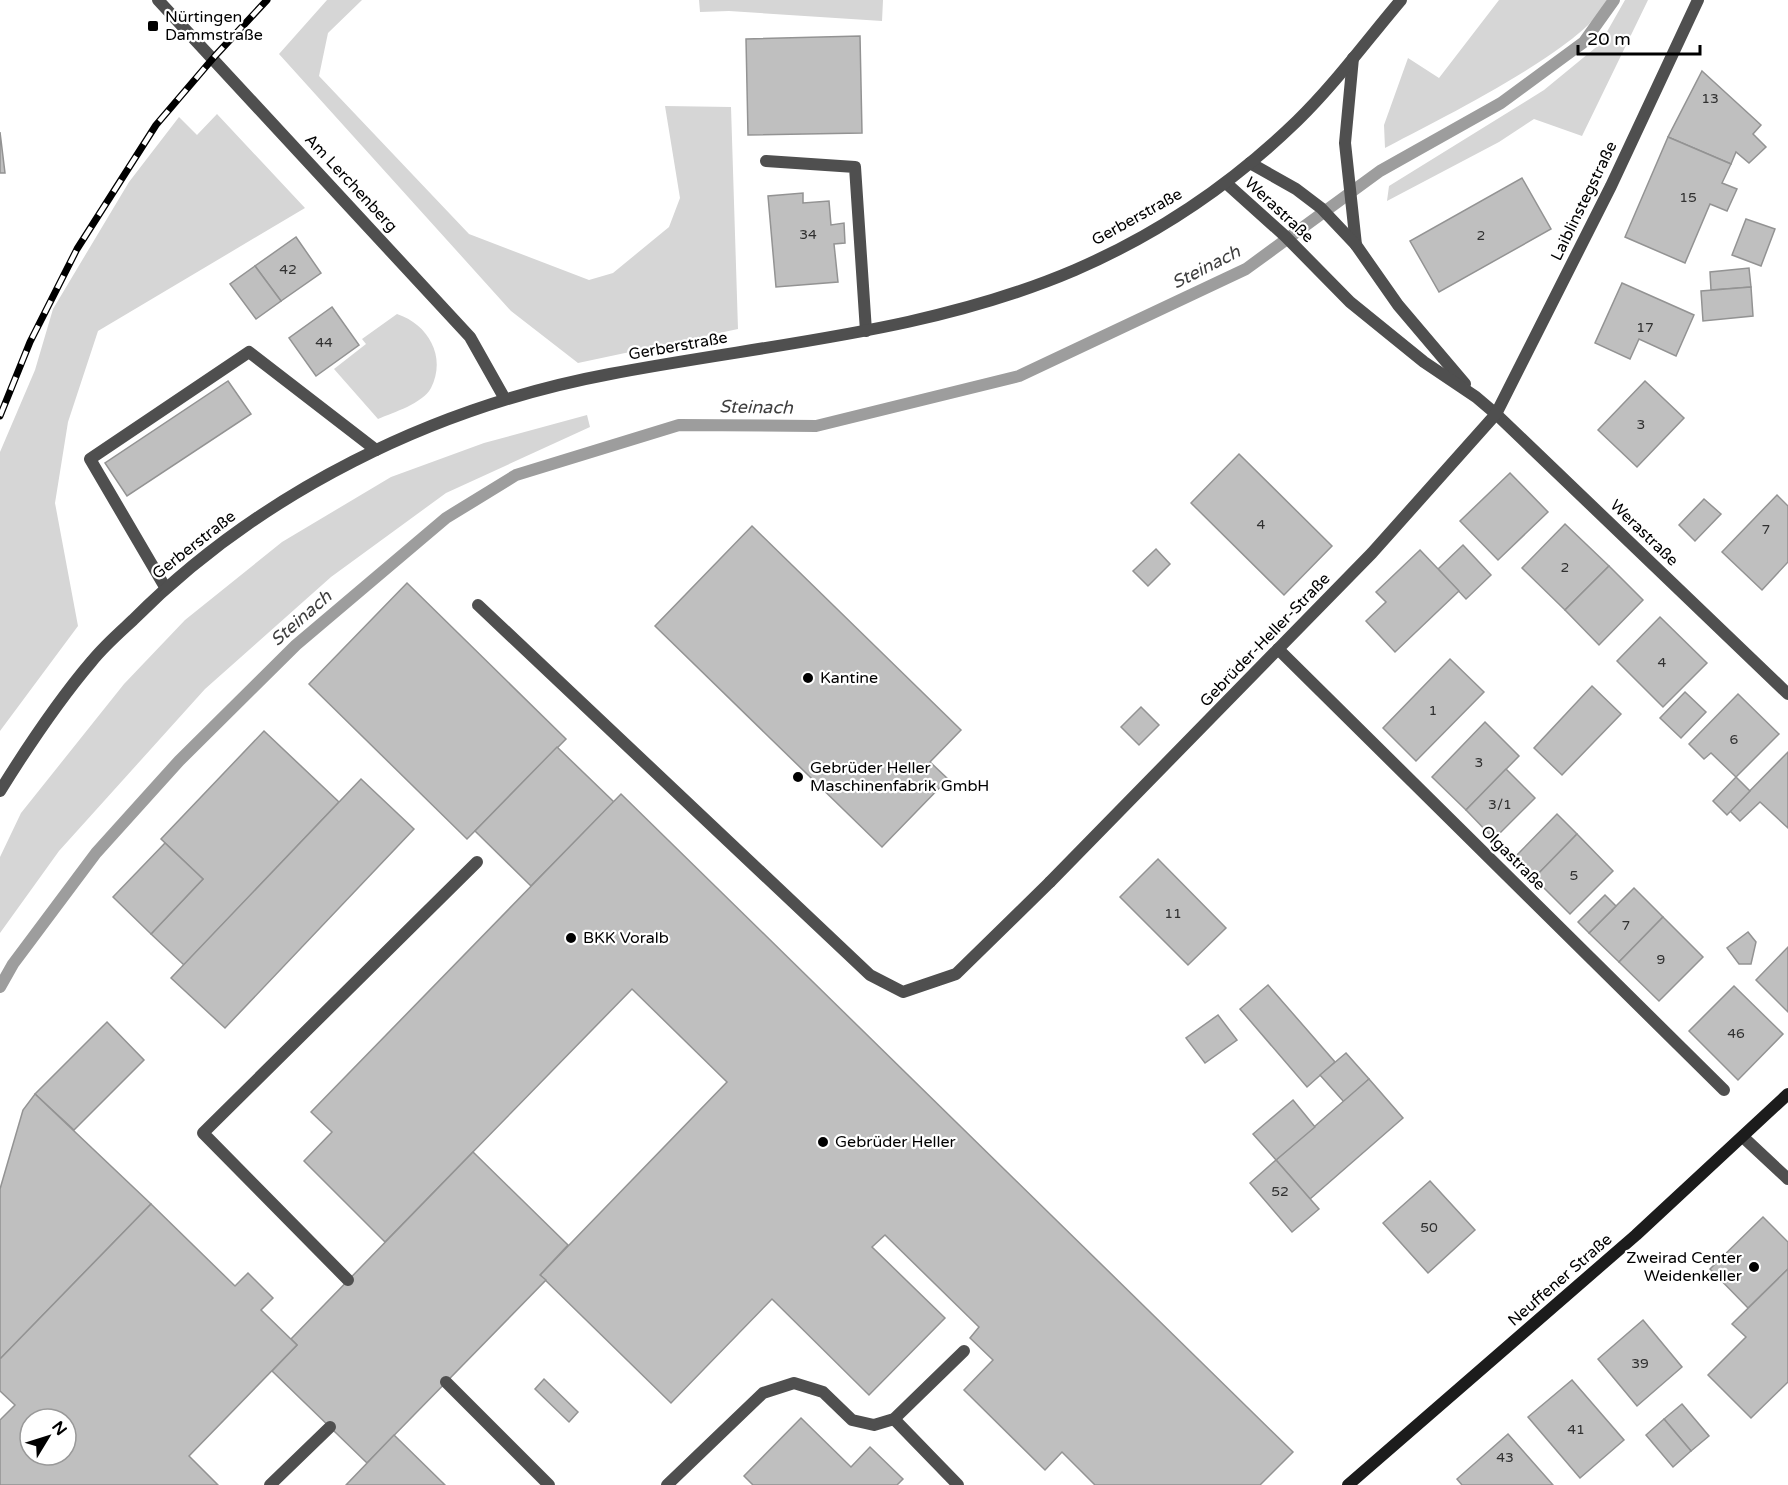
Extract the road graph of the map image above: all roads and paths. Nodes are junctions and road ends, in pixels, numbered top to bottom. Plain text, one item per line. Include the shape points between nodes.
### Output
1 (158, 0) edge
2 (1401, 0) edge
3 (1698, 0) edge
4 (1353, 58) junction
5 (766, 162) dead end
6 (1250, 163) junction
7 (1226, 183) junction
8 (1356, 244) junction
9 (866, 331) junction
10 (1476, 397) junction
11 (505, 399) junction
12 (1496, 414) junction
13 (376, 450) junction
14 (165, 587) junction
15 (478, 604) dead end
16 (1278, 649) junction
17 (1788, 694) edge
18 (0, 791) edge
19 (477, 861) dead end
20 (1724, 1090) dead end
21 (1788, 1094) edge
22 (1743, 1137) junction
23 (1788, 1179) edge
24 (348, 1280) dead end
25 (964, 1351) dead end
26 (446, 1382) dead end
27 (894, 1419) junction
28 (330, 1427) dead end
29 (1353, 1483) edge
30 (270, 1485) edge
31 (549, 1485) edge
32 (667, 1485) edge
33 (958, 1485) edge

1 - 11 street, Am Lerchenberg via 470,337
2 - 4 street, Gerberstraße
3 - 12 street, Laiblinstegstraße via 1611,186
4 - 6 street, Gerberstraße via 1299,119
4 - 8 street, Werastraße via 1345,143
5 - 9 street via 855,166
6 - 7 street, Gerberstraße
6 - 8 street, Werastraße via 1322,208
7 - 9 street, Gerberstraße via 1165,224 1078,268 997,301
7 - 10 street, Werastraße via 1350,302 1424,362
8 - 10 street, Werastraße via 1398,305
9 - 11 street, Gerberstraße via 607,374
10 - 12 street, Werastraße
11 - 13 street, Gerberstraße
12 - 16 street, Gebrüder-Heller-Straße via 1372,553
12 - 17 street, Werastraße
13 - 14 street, Gerberstraße via 237,529
13 - 14 street via 249,352 90,459
14 - 18 street, Gerberstraße via 93,659 34,737
15 - 16 street, Gebrüder-Heller-Straße via 870,975 903,992 956,974
16 - 20 street, Olgastraße
19 - 24 street via 203,1133
21 - 22 main road, Neuffener Straße
22 - 23 street
22 - 29 main road, Neuffener Straße via 1636,1236
25 - 27 street
26 - 31 street
27 - 32 street via 874,1425 852,1420 824,1392 794,1383 764,1392
27 - 33 street
28 - 30 street

